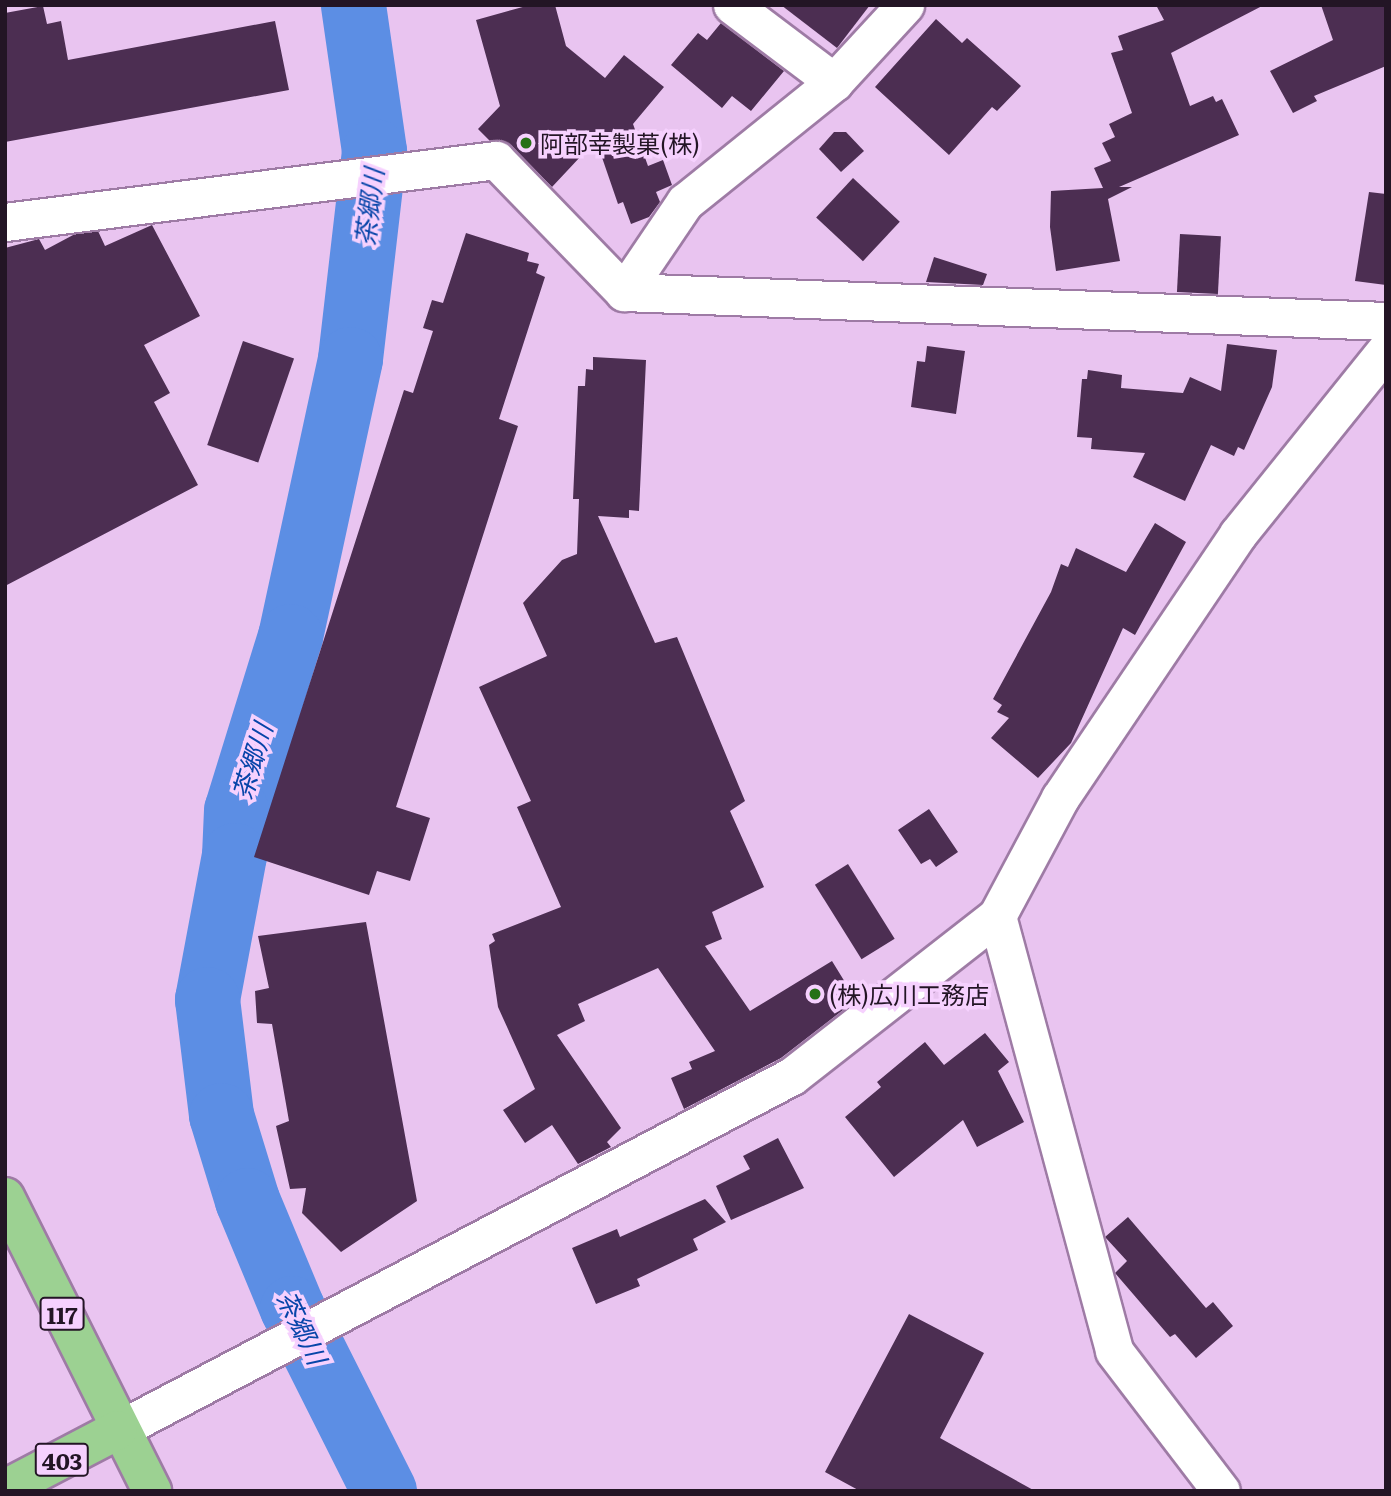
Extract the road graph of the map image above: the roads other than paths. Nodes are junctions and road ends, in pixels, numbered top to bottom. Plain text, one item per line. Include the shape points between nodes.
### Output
1 (732, 5) edge
2 (905, 5) edge
3 (834, 82) junction
4 (5, 222) edge
5 (624, 292) junction
6 (1386, 321) edge
7 (1386, 351) edge
8 (997, 916) junction
9 (5, 1197) edge
10 (118, 1430) junction
11 (5, 1489) edge
12 (152, 1491) edge
13 (1221, 1491) edge

1 - 3 street
2 - 3 street
3 - 5 street via 685,202
4 - 5 street via 496,160
5 - 6 street
7 - 8 street via 1238,534 1060,798
8 - 10 street via 792,1076
8 - 13 street via 1114,1352
9 - 10 highway, 117
10 - 11 highway, 403
10 - 12 highway, 117

